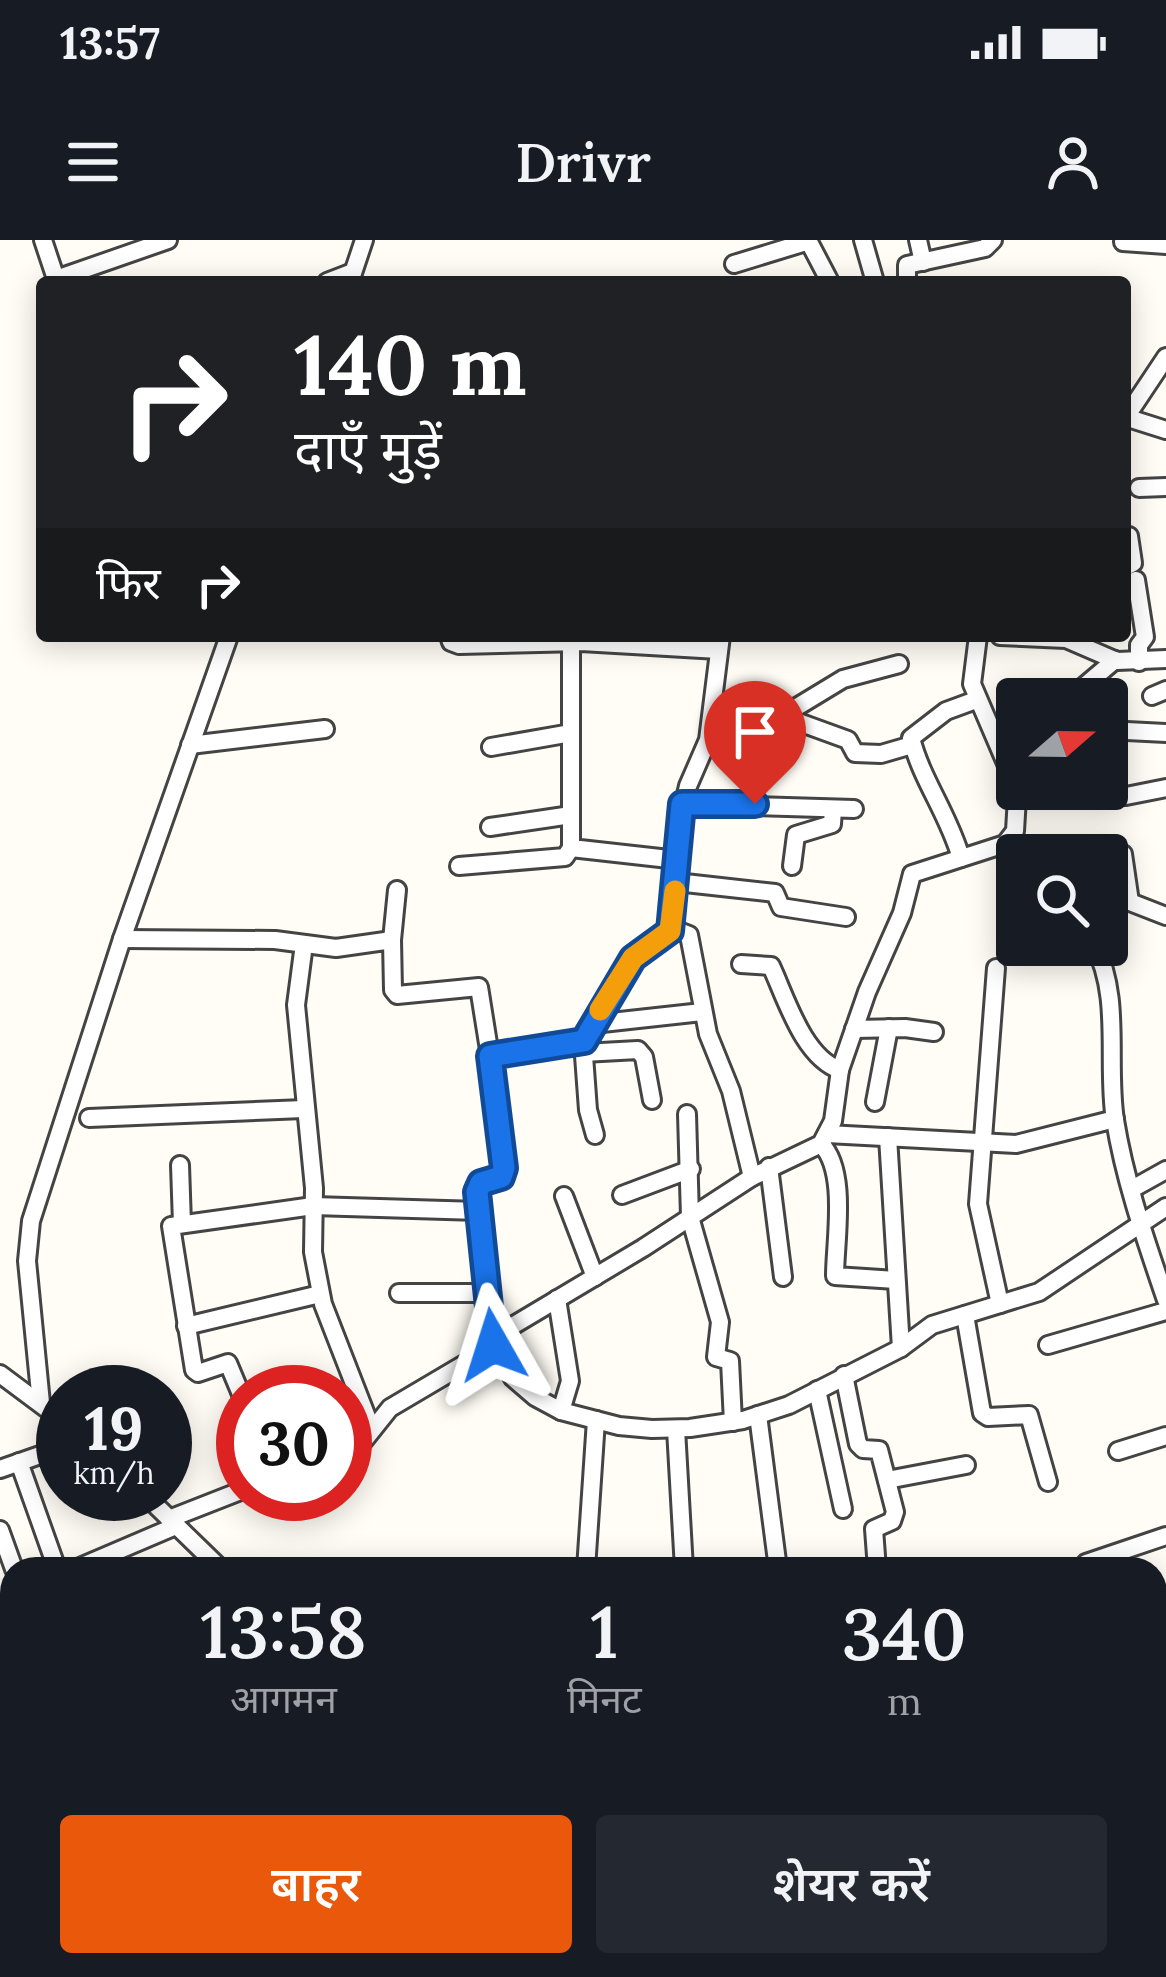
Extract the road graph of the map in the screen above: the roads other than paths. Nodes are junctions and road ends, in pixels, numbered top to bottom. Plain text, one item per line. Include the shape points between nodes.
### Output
1 (43, 240) edge
2 (168, 240) edge
3 (364, 240) edge
4 (808, 240) edge
5 (863, 240) edge
6 (918, 240) edge
7 (993, 240) edge
8 (1123, 242) edge
9 (1166, 245) edge
10 (922, 262) junction
11 (734, 264) dead end
12 (55, 276) edge
13 (71, 276) edge
14 (352, 276) edge
15 (827, 276) edge
16 (873, 276) edge
17 (906, 276) edge
18 (1166, 357) edge
19 (1131, 408) edge
20 (1131, 419) edge
21 (1166, 430) edge
22 (1166, 487) edge
23 (1139, 488) dead end
24 (1131, 574) edge
25 (227, 642) edge
26 (456, 642) edge
27 (571, 642) junction
28 (977, 642) edge
29 (1074, 642) edge
30 (720, 643) edge
31 (1166, 658) edge
32 (1115, 660) junction
33 (1139, 662) junction
34 (899, 664) dead end
35 (1094, 678) edge
36 (976, 700) junction
37 (782, 716) junction
38 (710, 728) junction
39 (325, 730) dead end
40 (1128, 731) edge
41 (571, 733) junction
42 (1166, 733) edge
43 (996, 742) edge
44 (912, 745) junction
45 (190, 746) junction
46 (491, 747) dead end
47 (1166, 788) edge
48 (1128, 796) edge
49 (682, 804) junction
50 (833, 809) junction
51 (854, 809) dead end
52 (1017, 810) edge
53 (571, 815) junction
54 (490, 827) dead end
55 (572, 848) junction
56 (961, 858) junction
57 (678, 860) junction
58 (459, 866) dead end
59 (792, 866) dead end
60 (676, 882) junction
61 (1128, 888) edge
62 (397, 890) dead end
63 (1166, 916) edge
64 (846, 917) dead end
65 (671, 928) junction
66 (122, 939) junction
67 (392, 940) junction
68 (304, 944) junction
69 (741, 964) dead end
70 (1101, 966) edge
71 (996, 968) dead end
72 (702, 1012) junction
73 (592, 1024) junction
74 (889, 1028) junction
75 (854, 1029) junction
76 (934, 1032) dead end
77 (583, 1047) junction
78 (490, 1056) junction
79 (840, 1070) junction
80 (652, 1100) dead end
81 (875, 1102) dead end
82 (304, 1108) junction
83 (687, 1114) dead end
84 (89, 1118) dead end
85 (1115, 1119) junction
86 (595, 1135) dead end
87 (888, 1137) junction
88 (824, 1139) junction
89 (983, 1142) junction
90 (180, 1165) dead end
91 (770, 1167) junction
92 (691, 1169) junction
93 (1166, 1170) edge
94 (752, 1177) junction
95 (1132, 1189) junction
96 (622, 1195) dead end
97 (564, 1196) dead end
98 (313, 1206) junction
99 (1166, 1208) edge
100 (479, 1211) junction
101 (690, 1217) junction
102 (1140, 1223) junction
103 (182, 1224) junction
104 (595, 1276) junction
105 (784, 1277) dead end
106 (896, 1280) junction
107 (399, 1293) dead end
108 (320, 1294) junction
109 (488, 1294) junction
110 (557, 1299) junction
111 (1166, 1300) edge
112 (1000, 1304) junction
113 (1166, 1311) edge
114 (964, 1315) junction
115 (186, 1326) junction
116 (493, 1345) junction
117 (1048, 1345) dead end
118 (901, 1348) junction
119 (37, 1365) edge
120 (347, 1365) edge
121 (216, 1366) edge
122 (0, 1375) edge
123 (844, 1375) junction
124 (817, 1390) junction
125 (36, 1399) edge
126 (561, 1411) junction
127 (758, 1414) junction
128 (596, 1420) junction
129 (733, 1421) junction
130 (676, 1429) junction
131 (372, 1430) edge
132 (1166, 1436) edge
133 (1118, 1451) dead end
134 (36, 1456) edge
135 (20, 1462) junction
136 (966, 1465) dead end
137 (0, 1469) edge
138 (887, 1480) junction
139 (1048, 1482) dead end
140 (216, 1502) edge
141 (843, 1509) dead end
142 (172, 1522) junction
143 (1166, 1536) edge
144 (53, 1557) edge
145 (100, 1557) edge
146 (208, 1557) edge
147 (587, 1557) edge
148 (683, 1557) edge
149 (776, 1557) edge
150 (876, 1557) edge
151 (1104, 1557) edge

1 - 12 street
2 - 13 street
3 - 14 street
4 - 11 street
4 - 15 street
5 - 16 street
6 - 10 street
7 - 10 street
8 - 9 street
10 - 17 street via 905,268
18 - 19 street
20 - 21 street
22 - 23 street
24 - 33 street via 1145,637
25 - 45 street
26 - 27 street
27 - 30 street
27 - 41 street
28 - 36 street
29 - 32 street
30 - 38 street
31 - 33 street
32 - 33 street
32 - 35 street
34 - 37 street via 842,679
36 - 43 street
36 - 44 street via 937,716 913,734
37 - 38 street
37 - 44 street via 848,740 855,753
38 - 49 street
39 - 45 street
40 - 42 street
41 - 46 street
41 - 53 street
44 - 56 street
45 - 66 street
47 - 48 street
49 - 50 street
49 - 57 street
50 - 51 street
50 - 59 street via 832,824 796,835
52 - 56 street via 1011,838
53 - 54 street
53 - 55 street
55 - 57 street
55 - 58 street via 565,857
56 - 75 street via 912,874
57 - 60 street
60 - 64 street via 775,893 781,907
60 - 65 street
61 - 63 street via 1130,902
62 - 67 street
65 - 72 street via 689,935
65 - 73 street via 633,958
66 - 68 street
66 - 119 street via 31,1221
67 - 68 street
67 - 78 street via 397,995 479,987
68 - 82 street via 296,1005
69 - 79 street via 771,966 818,1054
70 - 85 street
71 - 89 street
72 - 73 street
72 - 94 street
73 - 77 street
74 - 75 street
74 - 76 street
74 - 81 street
75 - 79 street
77 - 78 street
77 - 80 street via 638,1051
77 - 86 street
78 - 100 street via 504,1168 478,1186
79 - 88 street
82 - 84 street
82 - 98 street
83 - 92 street
85 - 89 street via 1035,1141
85 - 95 street
87 - 88 street
87 - 89 street
87 - 106 street
88 - 91 street
88 - 106 street via 833,1166 836,1278
89 - 112 street via 979,1211
90 - 103 street
91 - 94 street
91 - 105 street
92 - 96 street
92 - 101 street
93 - 95 street
94 - 101 street
95 - 102 street
97 - 104 street
98 - 100 street
98 - 103 street
98 - 108 street
99 - 102 street
100 - 109 street
101 - 104 street
101 - 129 street via 720,1322 716,1357 730,1361
102 - 111 street
102 - 112 street via 1039,1292
103 - 115 street via 169,1232
104 - 110 street
106 - 118 street
107 - 109 street
108 - 115 street
108 - 120 street
109 - 116 street
110 - 116 street
110 - 126 street via 570,1382
112 - 114 street
113 - 117 street
114 - 118 street
114 - 139 street via 982,1413 1029,1415
115 - 121 street via 196,1372
116 - 126 street via 513,1378
116 - 131 street via 390,1408
118 - 123 street
122 - 125 street
123 - 124 street
123 - 138 street via 858,1444 879,1450
124 - 127 street
124 - 141 street
126 - 128 street
127 - 129 street
127 - 149 street
128 - 130 street
128 - 147 street
129 - 130 street
130 - 148 street
132 - 133 street
134 - 135 street
135 - 137 street
135 - 144 street
136 - 138 street
138 - 150 street via 895,1516 874,1529
140 - 142 street
142 - 145 street
142 - 146 street
143 - 151 street

